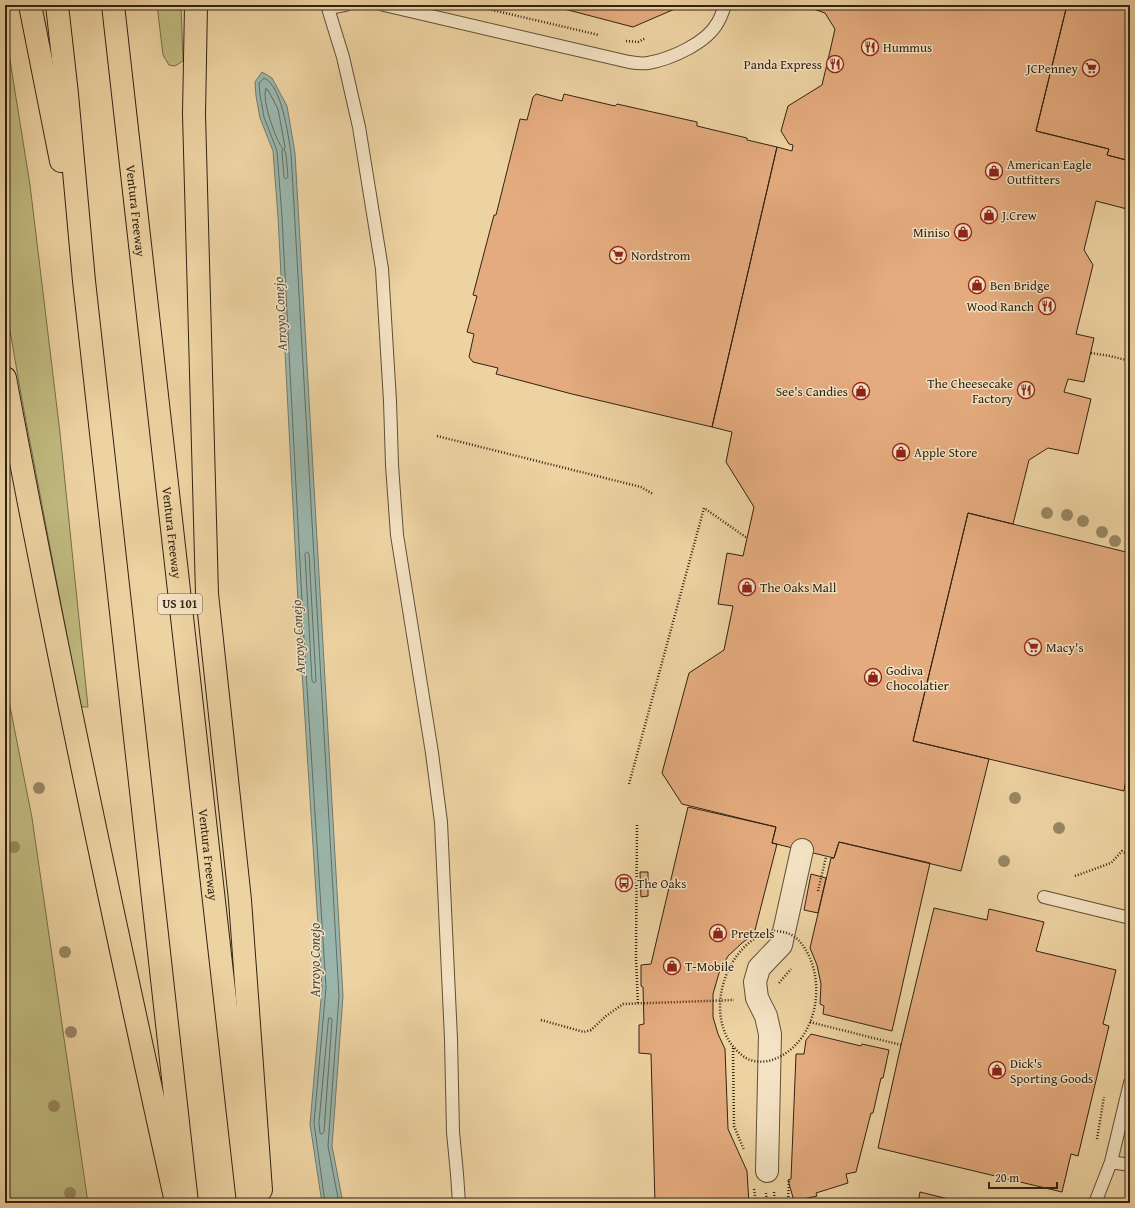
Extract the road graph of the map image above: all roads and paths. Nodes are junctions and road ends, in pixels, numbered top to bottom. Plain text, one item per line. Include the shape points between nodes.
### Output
1 (30, 5) edge
2 (57, 5) edge
3 (113, 5) edge
4 (196, 5) edge
5 (345, 5) edge
6 (384, 5) edge
7 (471, 5) edge
8 (725, 5) edge
9 (328, 7) edge
10 (605, 36) dead end
11 (646, 38) dead end
12 (620, 40) dead end
13 (84, 280) junction
14 (1091, 354) dead end
15 (1130, 361) edge
16 (5, 378) edge
17 (437, 436) dead end
18 (653, 494) dead end
19 (747, 538) dead end
20 (629, 784) dead end
21 (637, 825) dead end
22 (802, 850) dead end
23 (1130, 856) edge
24 (1075, 876) dead end
25 (1044, 897) dead end
26 (1130, 918) edge
27 (757, 998) junction
28 (638, 1005) junction
29 (541, 1020) dead end
30 (810, 1022) junction
31 (900, 1045) dead end
32 (733, 1048) junction
33 (1130, 1083) edge
34 (1104, 1097) dead end
35 (1096, 1144) dead end
36 (746, 1153) dead end
37 (1110, 1162) junction
38 (1130, 1165) edge
39 (767, 1171) dead end
40 (754, 1188) dead end
41 (176, 1203) edge
42 (187, 1203) edge
43 (248, 1203) edge
44 (262, 1203) edge
45 (459, 1203) edge
46 (756, 1203) edge
47 (1095, 1203) edge

1 - 13 highway
2 - 13 highway
3 - 43 highway, Ventura Freeway / US 101
4 - 44 highway via 194,114 207,594 240,900
5 - 9 lane
6 - 8 lane via 629,62 646,63 685,50 704,39 718,23
7 - 10 path
9 - 45 lane via 343,57 359,128 382,269 397,535 441,822 453,1132
11 - 12 path via 638,42
13 - 42 highway
14 - 15 path
16 - 41 highway via 112,912
17 - 18 path via 641,487
19 - 20 path via 704,508
21 - 28 path
22 - 27 street via 781,945 759,968 755,982
23 - 24 path via 1122,851 1112,863
25 - 26 lane
27 - 28 path
27 - 39 street via 766,1016 770,1034
28 - 29 path via 623,1004 591,1030 584,1032
30 - 31 path
30 - 32 path, bridge via 790,1051 767,1062 744,1058
30 - 32 path, bridge via 815,1007 816,976 804,945 790,934 781,931 761,934 734,960 724,979 720,997 720,1018
32 - 36 path via 734,1126
33 - 37 lane
34 - 35 path
37 - 38 lane
37 - 47 lane
40 - 46 path

